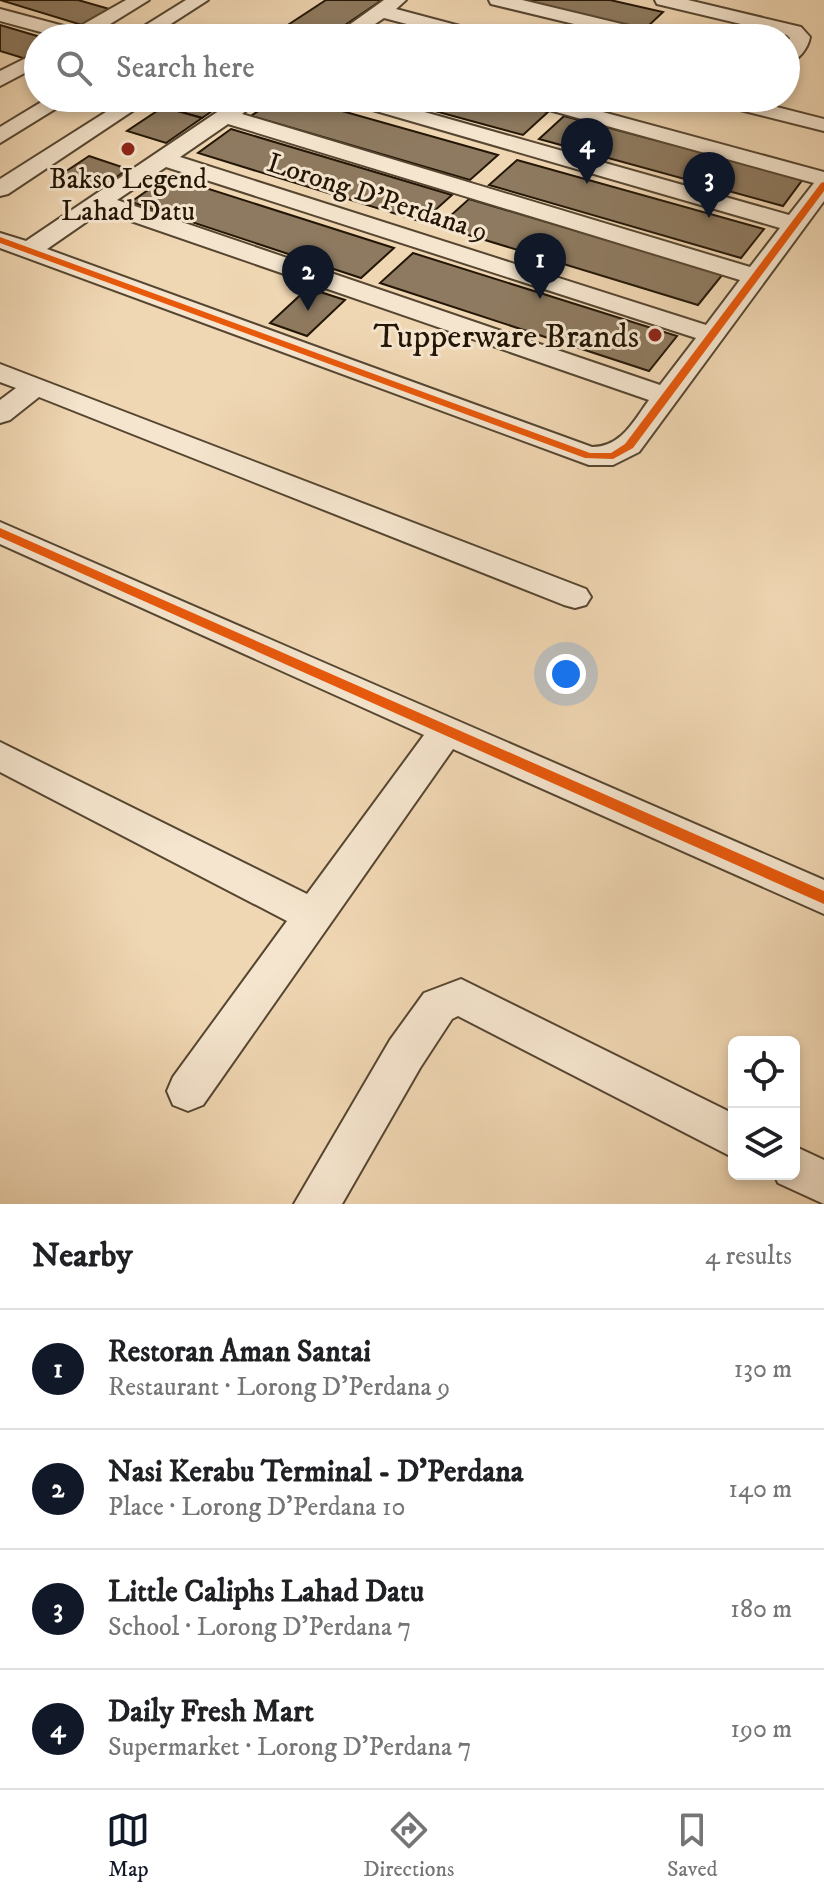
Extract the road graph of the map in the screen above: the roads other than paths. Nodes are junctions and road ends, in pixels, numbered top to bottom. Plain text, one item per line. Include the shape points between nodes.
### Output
1 (140, 0) edge
2 (498, 0) edge
3 (664, 0) edge
4 (206, 4) edge
5 (388, 6) edge
6 (773, 7) dead end
7 (0, 15) edge
8 (32, 24) edge
9 (100, 24) edge
10 (164, 24) edge
11 (181, 24) edge
12 (362, 24) edge
13 (441, 24) edge
14 (598, 24) edge
15 (765, 24) edge
16 (783, 24) edge
17 (24, 66) edge
18 (0, 80) edge
19 (24, 104) edge
20 (40, 112) edge
21 (120, 112) edge
22 (231, 112) edge
23 (401, 112) edge
24 (578, 112) edge
25 (779, 112) edge
26 (225, 116) junction
27 (0, 118) edge
28 (824, 125) edge
29 (0, 136) edge
30 (163, 159) junction
31 (824, 179) edge
32 (824, 185) edge
33 (0, 189) edge
34 (99, 202) junction
35 (793, 224) junction
36 (0, 240) edge
37 (28, 251) junction
38 (756, 277) junction
39 (712, 335) junction
40 (0, 372) edge
41 (35, 386) junction
42 (667, 397) junction
43 (0, 414) edge
44 (0, 532) edge
45 (575, 597) dead end
46 (448, 729) junction
47 (0, 756) edge
48 (824, 898) edge
49 (314, 916) junction
50 (188, 1091) dead end
51 (728, 1134) edge
52 (800, 1171) edge
53 (824, 1183) edge
54 (317, 1204) edge

1 - 9 street
2 - 14 street
3 - 15 street
4 - 10 street
4 - 11 street
5 - 12 street
5 - 13 street
6 - 16 street via 786,13
7 - 8 street
17 - 18 street
19 - 27 street
20 - 29 street
21 - 33 street
22 - 26 street
23 - 35 street
24 - 31 street
25 - 28 street
26 - 30 street
26 - 38 street
30 - 34 street
30 - 39 street, Lorong D'Perdana 9
32 - 35 street
34 - 37 street
34 - 42 street
35 - 38 street
36 - 37 street
37 - 42 street via 589,456 613,456 629,446
38 - 39 street
39 - 42 street
40 - 41 street
41 - 43 street
41 - 45 street
44 - 46 street
46 - 48 street
46 - 49 street
47 - 49 street
49 - 50 street
51 - 54 street via 461,997 438,1006
52 - 53 street

